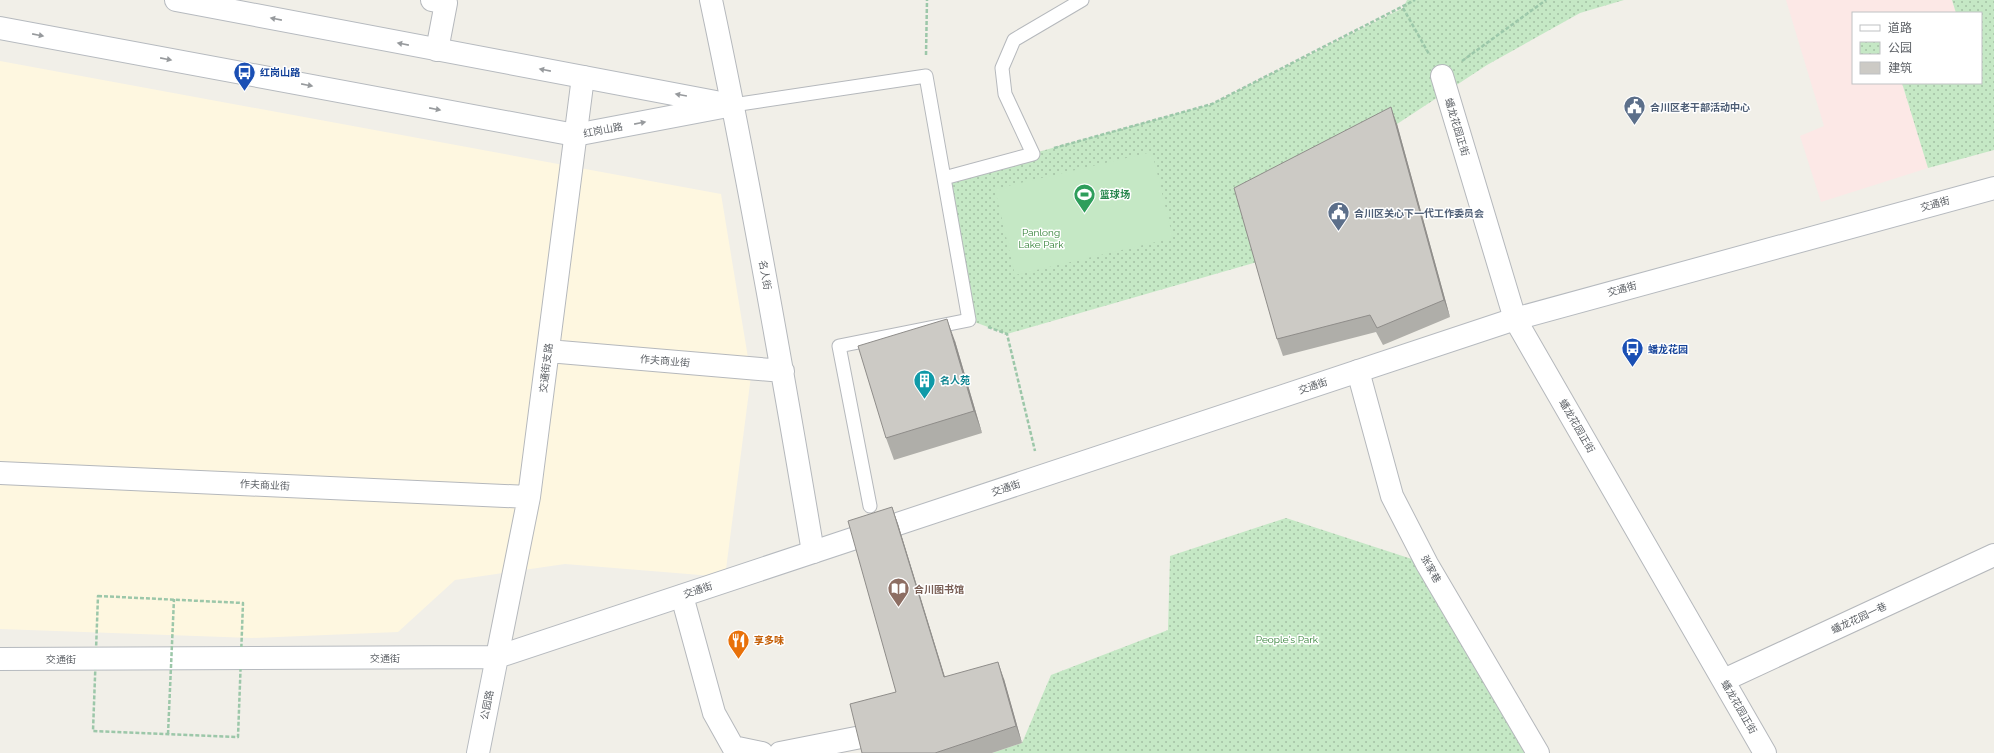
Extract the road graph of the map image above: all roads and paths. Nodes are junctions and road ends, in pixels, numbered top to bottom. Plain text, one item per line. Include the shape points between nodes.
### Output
1 (176, 0) edge
2 (432, 0) edge
3 (711, 0) edge
4 (927, 0) edge
5 (1082, 0) edge
6 (1415, 0) edge
7 (1546, 0) edge
8 (1403, 8) junction
9 (0, 28) edge
10 (437, 50) junction
11 (926, 76) junction
12 (1442, 76) junction
13 (583, 77) junction
14 (733, 105) junction
15 (575, 135) junction
16 (1033, 154) junction
17 (944, 178) junction
18 (1994, 188) edge
19 (1515, 319) junction
20 (969, 320) junction
21 (548, 351) junction
22 (783, 371) junction
23 (1358, 371) junction
24 (0, 473) edge
25 (1041, 476) junction
26 (529, 497) junction
27 (870, 506) dead end
28 (813, 552) junction
29 (1994, 555) edge
30 (98, 596) dead end
31 (682, 596) junction
32 (174, 599) junction
33 (242, 602) dead end
34 (497, 658) junction
35 (0, 659) edge
36 (1724, 680) junction
37 (93, 731) dead end
38 (168, 734) junction
39 (862, 736) edge
40 (238, 737) dead end
41 (478, 753) edge
42 (762, 753) edge
43 (780, 753) edge
44 (1538, 753) edge
45 (1765, 753) edge

10 -> 1 street, 红岗山路
2 - 10 street via 446,3
3 - 14 street, 名人街
4 - 11 path
5 - 16 lane via 1014,40 1002,68 1005,94
6 - 8 path
7 - 12 path
8 - 12 path
8 - 16 path via 1212,104
9 -> 15 street, 红岗山路
13 -> 10 street, 红岗山路
11 - 14 lane, 红岗山路
11 - 17 lane
12 - 19 street, 蟠龙花园正街
14 -> 13 street, 红岗山路
13 - 15 street, 交通街支路
15 -> 14 street, 红岗山路
14 - 22 street, 名人街
15 - 21 street, 交通街支路
16 - 17 lane
17 - 20 lane
18 - 19 street, 交通街
19 - 23 street, 交通街
19 - 36 street, 蟠龙花园正街
20 - 25 path via 1007,334
20 - 27 lane via 839,346
21 - 22 street, 作夫商业街
21 - 26 street, 交通街支路
22 - 28 street, 名人街
23 - 25 street, 交通街
23 - 44 street, 张家巷 via 1392,496 1427,564
24 - 26 street, 作夫商业街
25 - 28 street, 交通街
26 - 34 street, 交通街支路
28 - 31 street, 交通街
29 - 36 street, 蟠龙花园一巷
30 - 32 path
31 - 34 street, 交通街
31 - 42 street via 714,713 733,748
32 - 33 path
32 - 38 path, bridge
34 - 35 street, 交通街
34 - 41 street, 公园路
36 - 45 street, 蟠龙花园正街
37 - 38 path
38 - 40 path
39 - 43 street

